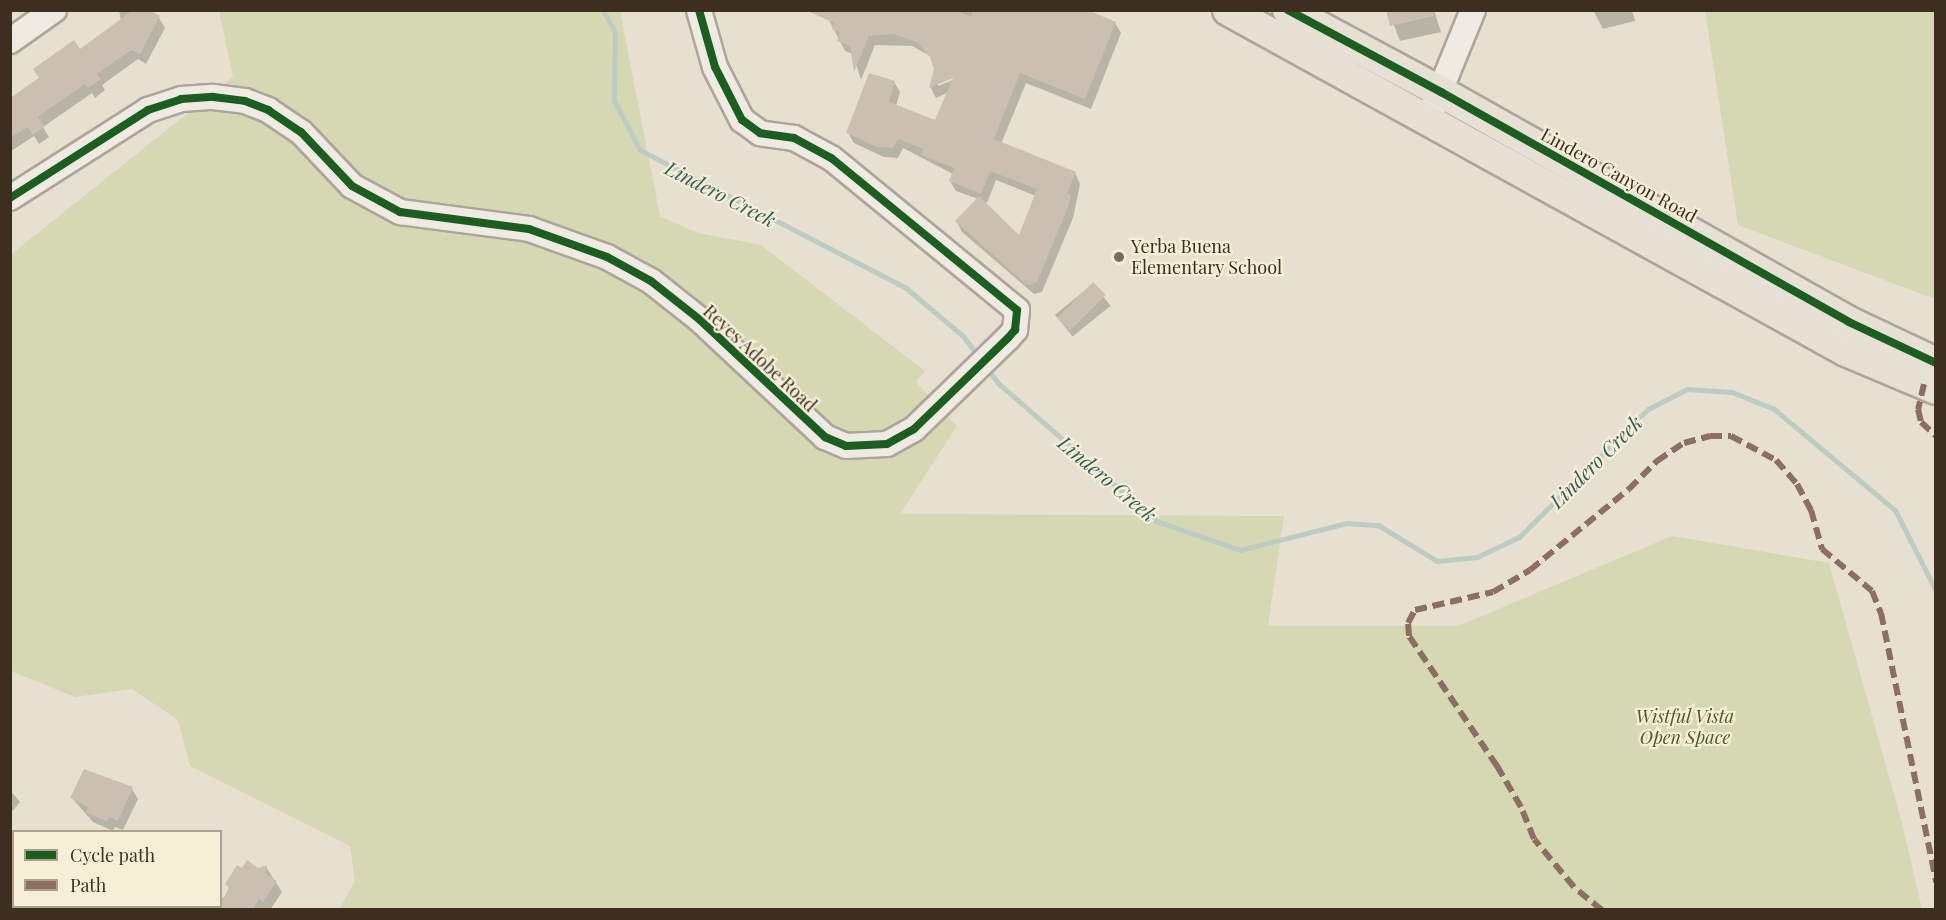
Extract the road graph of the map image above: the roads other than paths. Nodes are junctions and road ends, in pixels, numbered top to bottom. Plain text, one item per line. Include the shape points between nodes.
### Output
1 (699, 10) edge
2 (1228, 10) edge
3 (1288, 10) edge
4 (1473, 10) edge
5 (41, 14) edge
6 (10, 41) edge
7 (1441, 92) junction
8 (1427, 121) junction
9 (10, 198) edge
10 (1935, 363) edge
11 (1935, 389) edge

1 - 9 street, Reyes Adobe Road via 715,67 742,120 760,133 806,143 831,158 1013,304 1019,319 1008,338 914,429 887,444 846,446 825,437 699,319 651,281 607,257 529,229 400,213 352,186 301,132 268,110 245,101 181,99 148,110
2 - 8 main road
3 - 7 main road, Lindero Canyon Road
4 - 7 street
5 - 6 street
7 - 8 street
7 - 10 main road, Lindero Canyon Road via 1850,322
8 - 11 main road via 1846,351

